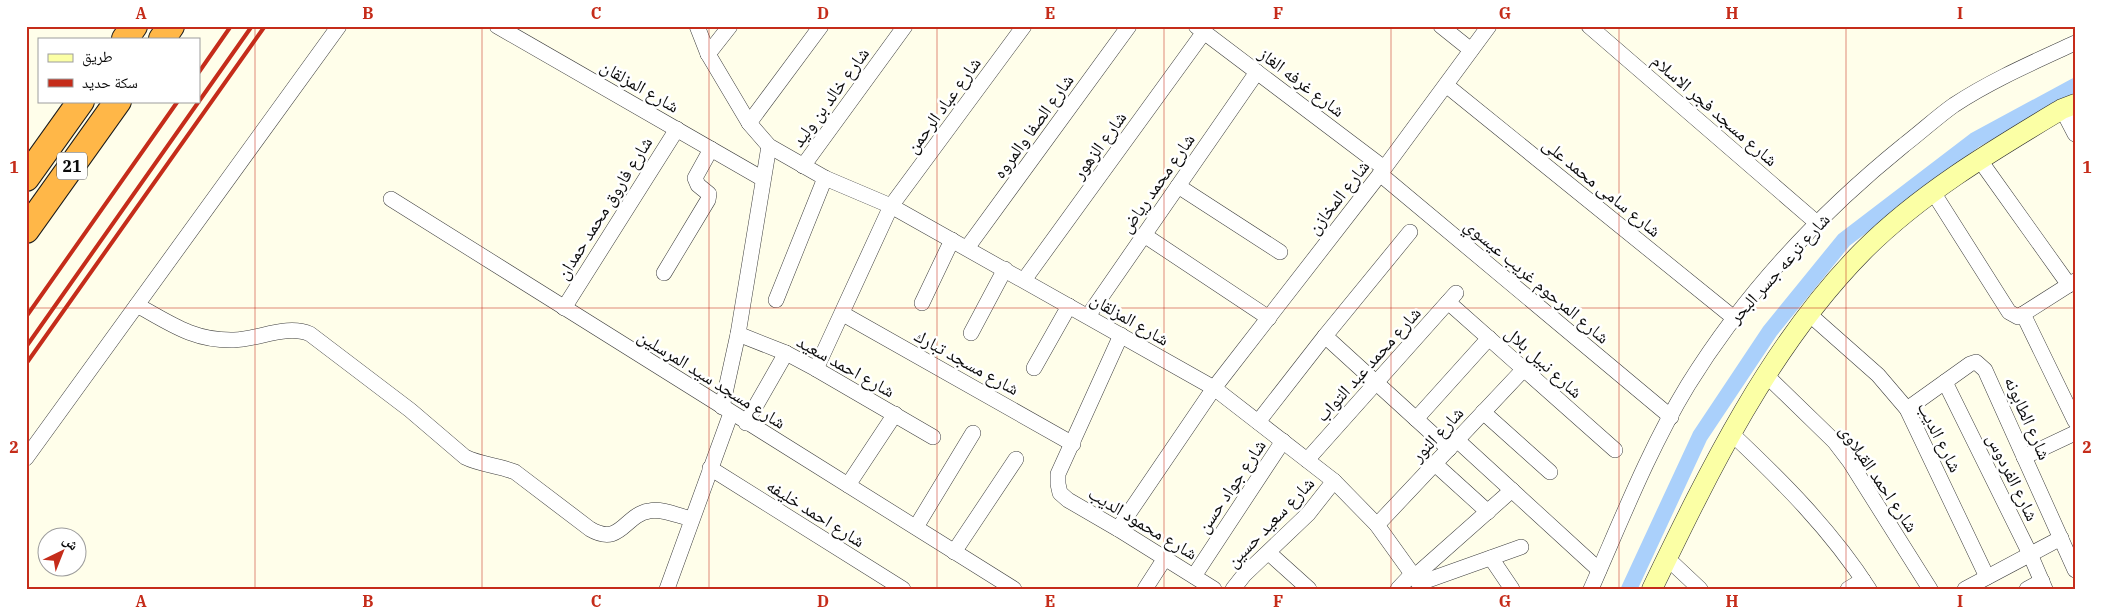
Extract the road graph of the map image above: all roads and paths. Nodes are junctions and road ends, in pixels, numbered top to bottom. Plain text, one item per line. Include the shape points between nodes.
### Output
1 (134, 26) edge
2 (171, 26) edge
3 (339, 26) edge
4 (497, 26) edge
5 (697, 26) edge
6 (730, 26) edge
7 (821, 26) edge
8 (905, 26) edge
9 (1024, 26) edge
10 (1130, 26) edge
11 (1441, 26) edge
12 (1489, 26) edge
13 (1589, 26) edge
14 (1200, 29) edge
15 (126, 38) edge
16 (163, 38) edge
17 (2075, 43) edge
18 (1471, 50) junction
19 (708, 54) junction
20 (1257, 72) junction
21 (1446, 85) junction
22 (80, 102) edge
23 (117, 102) edge
24 (2068, 106) edge
25 (749, 123) junction
26 (677, 129) junction
27 (2075, 134) edge
28 (769, 146) junction
29 (711, 149) junction
30 (1979, 159) junction
31 (802, 166) junction
32 (1382, 171) junction
33 (26, 178) edge
34 (825, 178) junction
35 (763, 179) junction
36 (1178, 186) junction
37 (1933, 192) junction
38 (391, 199) dead end
39 (891, 206) junction
40 (1817, 223) junction
41 (26, 230) edge
42 (1410, 232) dead end
43 (1144, 235) junction
44 (952, 240) junction
45 (966, 248) junction
46 (1280, 252) dead end
47 (1005, 269) junction
48 (664, 273) dead end
49 (1024, 280) junction
50 (2072, 283) edge
51 (1452, 297) joint
52 (776, 300) dead end
53 (922, 303) dead end
54 (137, 305) junction
55 (1069, 306) junction
56 (564, 308) junction
57 (843, 314) junction
58 (1810, 314) junction
59 (1088, 316) junction
60 (2020, 316) junction
61 (1268, 318) junction
62 (1734, 318) junction
63 (971, 333) dead end
64 (738, 334) junction
65 (1122, 336) junction
66 (1325, 336) junction
67 (1489, 338) junction
68 (786, 353) junction
69 (1034, 368) dead end
70 (816, 369) junction
71 (1524, 369) junction
72 (1767, 376) junction
73 (1376, 382) junction
74 (1945, 382) junction
75 (1214, 388) junction
76 (1907, 409) junction
77 (726, 410) junction
78 (1484, 412) junction
79 (895, 414) junction
80 (1671, 418) junction
81 (1416, 419) junction
82 (2075, 421) edge
83 (1258, 422) junction
84 (746, 423) junction
85 (973, 433) dead end
86 (1732, 434) junction
87 (2075, 434) edge
88 (933, 436) dead end
89 (1283, 441) junction
90 (1073, 444) junction
91 (1453, 444) junction
92 (1615, 450) dead end
93 (2024, 457) junction
94 (26, 458) edge
95 (1016, 459) dead end
96 (1307, 460) junction
97 (1435, 464) junction
98 (710, 468) junction
99 (1550, 472) dead end
100 (1334, 481) junction
101 (848, 485) junction
102 (1512, 490) junction
103 (1488, 512) junction
104 (691, 519) junction
105 (1378, 525) junction
106 (916, 527) junction
107 (1118, 529) junction
108 (2061, 538) junction
109 (1521, 547) dead end
110 (954, 552) junction
111 (1269, 553) junction
112 (2030, 554) junction
113 (1165, 558) junction
114 (1490, 558) junction
115 (1667, 558) junction
116 (1599, 570) junction
117 (2075, 570) edge
118 (1194, 576) junction
119 (1987, 577) junction
120 (1418, 580) edge
121 (1866, 584) edge
122 (2044, 585) edge
123 (667, 589) edge
124 (903, 589) edge
125 (1014, 589) edge
126 (1146, 589) edge
127 (1214, 589) edge
128 (1233, 589) edge
129 (1309, 589) edge
130 (1398, 589) edge
131 (1512, 589) edge
132 (1591, 589) edge
133 (1652, 589) edge
134 (1700, 589) edge
135 (1848, 589) edge
136 (1930, 589) edge
137 (1964, 589) edge
138 (2027, 589) edge

1 - 15 highway
2 - 16 highway
3 - 54 street
4 - 26 street, شارع المزلقان
5 - 19 street, شارع المزلقان
6 - 19 street
7 - 25 street
8 - 31 street, شارع خالد بن وليد
9 - 39 street, شارع عباد الرحمن
10 - 45 street, شارع الصفا والمروه
11 - 18 street
12 - 18 street, شارع المخازن
13 - 40 street, شارع مسجد فجر الاسلام
14 - 20 street, شارع غرفه الغاز
14 - 49 street, شارع الزهور
17 - 40 street, شارع ترعه جسر البحر via 1988,84 1953,106 1871,172
18 - 21 street, شارع المخازن
19 - 25 street, شارع المزلقان
20 - 32 street, شارع غرفه الغاز
20 - 36 street, شارع محمد رياض
21 - 32 street, شارع المخازن
21 - 62 street, شارع سامى محمد على
22 - 33 highway, 21
23 - 41 highway, 21
24 - 27 street
24 - 30 street
25 - 28 street, شارع المزلقان
26 - 29 street, شارع المزلقان
26 - 56 street, شارع فاروق محمد حمدان
28 - 31 street, شارع المزلقان
28 - 35 street
29 - 35 street, شارع المزلقان
29 - 48 street via 695,178 709,194 708,200
30 - 37 street
30 - 50 street
31 - 34 street, شارع المزلقان
32 - 61 street, شارع المخازن
32 - 80 street, شارع المرحوم غريب عيسوي
34 - 39 street, شارع المزلقان
34 - 52 street
35 - 64 street
36 - 43 street, شارع محمد رياض
36 - 46 street
37 - 58 street via 1864,251
37 - 60 street via 2009,312
38 - 56 street, شارع مسجد سيد المرسلين
39 - 44 street, شارع المزلقان
39 - 57 street, شارع عباد الرحمن
40 - 62 street, شارع ترعه جسر البحر
42 - 66 street
43 - 59 street, شارع محمد رياض
43 - 61 street
44 - 45 street, شارع المزلقان
44 - 53 street
45 - 47 street, شارع المزلقان
47 - 49 street, شارع المزلقان
47 - 63 street
49 - 55 street, شارع المزلقان
50 - 60 street
51 - 67 street, شارع نبيل بلال
51 - 73 street, شارع محمد عبد التواب
54 - 94 street
54 - 104 street via 184,332 200,337 249,339 288,330 310,334 410,410 460,454 475,462 514,472 595,532 613,534 649,511
55 - 59 street, شارع المزلقان
55 - 69 street
56 - 77 street, شارع مسجد سيد المرسلين
57 - 70 street, شارع عباد الرحمن
57 - 90 street, شارع مسجد تبارك
58 - 72 street
58 - 76 street, شارع الديب via 1878,375
59 - 65 street, شارع المزلقان
60 - 82 street
61 - 75 street, شارع المخازن
62 - 80 street, شارع ترعه جسر البحر via 1692,378
64 - 68 street, شارع احمد سعيد
64 - 77 street
65 - 75 street, شارع المزلقان
65 - 90 street
66 - 73 street
66 - 83 street
67 - 71 street, شارع نبيل بلال
67 - 81 street
68 - 70 street, شارع احمد سعيد
68 - 84 street
70 - 79 street, شارع احمد سعيد
71 - 78 street, شارع النور
71 - 92 street, شارع نبيل بلال
72 - 86 street
72 - 136 street, شارع احمد القبلاوى via 1829,436 1850,462
73 - 81 street
73 - 96 street, شارع محمد عبد التواب
74 - 76 street, شارع الطابونه
74 - 93 street, شارع الطابونه via 1970,364 1976,362 1981,365
74 - 112 street, شارع الفردوس
75 - 83 street, شارع المزلقان
75 - 107 street, شارع المخازن
76 - 119 street, شارع الديب
77 - 84 street, شارع مسجد سيد المرسلين
77 - 98 street
78 - 91 street, شارع النور
78 - 99 street
79 - 88 street, شارع احمد سعيد
79 - 101 street
80 - 116 street, شارع ترعه جسر البحر
81 - 91 street
83 - 89 street, شارع المزلقان
84 - 101 street, شارع مسجد سيد المرسلين
85 - 106 street
86 - 115 street
86 - 121 street via 1781,480 1817,520
87 - 93 street
89 - 96 street, شارع المزلقان
89 - 118 street, شارع جواد حسن
90 - 107 street, شارع محمود الديب via 1058,474 1060,493
91 - 97 street, شارع النور
91 - 102 street
93 - 108 street, شارع الطابونه
95 - 110 street
96 - 100 street, شارع المزلقان
97 - 103 street
97 - 105 street, شارع النور
98 - 104 street
98 - 124 street, شارع احمد خليفه
100 - 105 street, شارع المزلقان
100 - 111 street, شارع سعيد حسين via 1308,514
101 - 106 street, شارع مسجد سيد المرسلين
102 - 103 street
102 - 116 street
103 - 120 street
104 - 123 street
105 - 120 street, شارع المزلقان
106 - 110 street, شارع مسجد سيد المرسلين
107 - 113 street, شارع محمود الديب
108 - 112 street
108 - 117 street, شارع الطابونه
109 - 114 street
110 - 125 street, شارع مسجد سيد المرسلين
111 - 128 street, شارع سعيد حسين
111 - 129 street
112 - 119 street
112 - 122 street, شارع الفردوس
113 - 118 street, شارع محمود الديب
113 - 126 street
114 - 120 street
114 - 131 street
115 - 133 street
115 - 134 street
116 - 132 street, شارع ترعه جسر البحر
118 - 127 street, شارع محمود الديب
119 - 137 street
120 - 130 street
121 - 135 street
122 - 138 street

